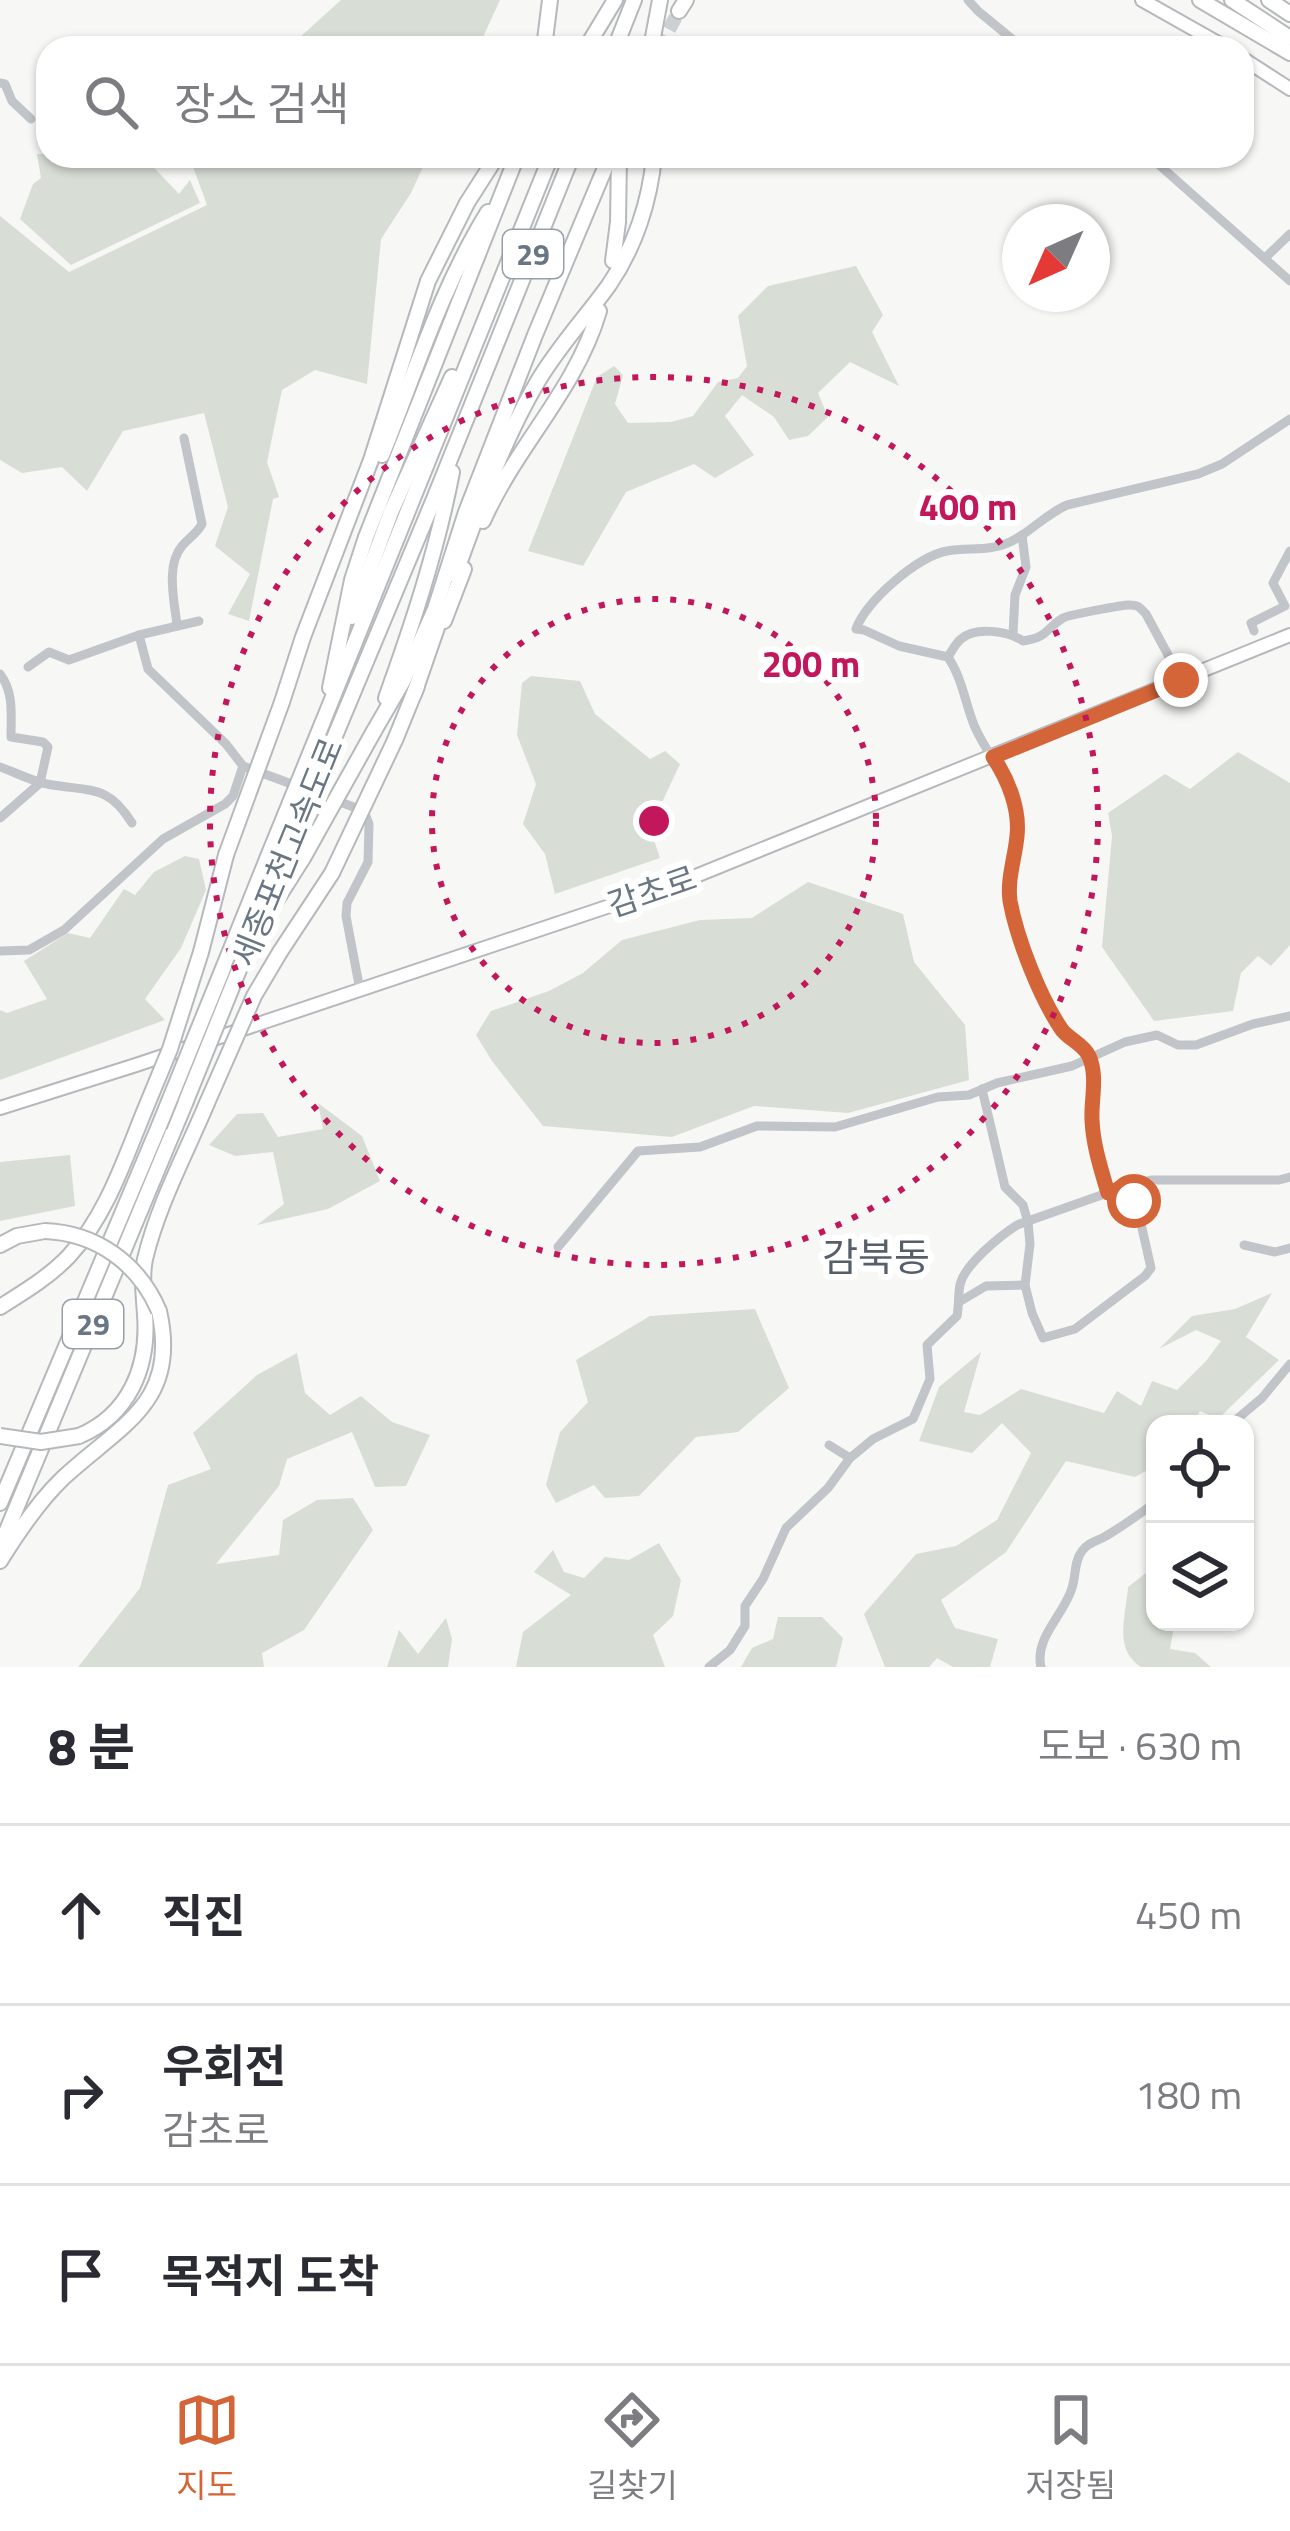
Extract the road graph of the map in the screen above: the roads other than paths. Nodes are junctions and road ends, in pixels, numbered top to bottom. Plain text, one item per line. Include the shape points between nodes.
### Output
1 (550, 0) edge
2 (615, 0) edge
3 (634, 0) edge
4 (660, 0) edge
5 (968, 0) edge
6 (1142, 0) edge
7 (1200, 0) edge
8 (1232, 0) edge
9 (1269, 0) edge
10 (1290, 14) edge
11 (546, 36) edge
12 (593, 36) edge
13 (601, 36) edge
14 (620, 36) edge
15 (653, 36) edge
16 (1008, 36) edge
17 (1206, 36) edge
18 (1290, 38) edge
19 (1290, 53) edge
20 (1254, 66) edge
21 (0, 83) edge
22 (1290, 89) edge
23 (32, 119) dead end
24 (489, 168) edge
25 (512, 168) edge
26 (512, 168) edge
27 (546, 168) edge
28 (567, 168) edge
29 (605, 168) edge
30 (620, 168) edge
31 (652, 168) edge
32 (1163, 168) edge
33 (1290, 234) edge
34 (511, 254) junction
35 (1266, 257) junction
36 (613, 261) dead end
37 (1290, 281) edge
38 (599, 311) dead end
39 (1290, 419) edge
40 (184, 439) dead end
41 (459, 439) junction
42 (1022, 536) junction
43 (1290, 550) edge
44 (200, 621) dead end
45 (177, 626) junction
46 (1254, 631) junction
47 (1013, 634) junction
48 (140, 635) junction
49 (1290, 635) edge
50 (1271, 643) junction
51 (1246, 653) junction
52 (948, 657) junction
53 (336, 658) junction
54 (28, 668) dead end
55 (0, 674) edge
56 (1181, 680) junction
57 (414, 694) junction
58 (282, 702) junction
59 (330, 727) junction
60 (374, 730) junction
61 (993, 757) junction
62 (243, 766) junction
63 (0, 767) edge
64 (40, 783) junction
65 (0, 818) edge
66 (132, 824) dead end
67 (295, 855) junction
68 (0, 951) edge
69 (361, 990) junction
70 (1290, 1016) edge
71 (1089, 1056) junction
72 (982, 1089) junction
73 (0, 1108) edge
74 (1290, 1177) edge
75 (1127, 1186) junction
76 (1108, 1193) junction
77 (1028, 1222) junction
78 (0, 1245) edge
79 (1244, 1245) dead end
80 (558, 1246) dead end
81 (1290, 1248) edge
82 (1025, 1286) junction
83 (959, 1302) junction
84 (0, 1307) edge
85 (1290, 1364) edge
86 (1242, 1415) edge
87 (0, 1436) edge
88 (829, 1445) dead end
89 (850, 1458) junction
90 (0, 1503) edge
91 (1146, 1509) edge
92 (0, 1547) edge
93 (0, 1561) edge
94 (709, 1667) edge
95 (1041, 1667) edge

1 - 11 highway
2 - 12 highway
2 - 13 highway
3 - 14 highway
4 - 15 highway
5 - 16 street
6 - 17 main road
7 - 19 highway
8 - 18 highway
9 - 10 highway
20 - 22 main road
21 - 23 street
24 - 58 highway via 428,281
25 - 58 highway via 435,312
26 - 53 highway via 380,497
27 - 34 highway, 세종포천고속도로 / 29
28 - 41 highway, 세종포천고속도로 / 29
29 - 60 highway via 435,609
30 - 36 highway
31 - 57 highway via 628,251 537,382 501,452
32 - 35 street
33 - 35 street
34 - 53 highway via 391,512
34 - 59 highway, 세종포천고속도로 / 29
35 - 37 street
38 - 57 highway via 568,384 496,490
39 - 42 street via 1222,464 1067,505
40 - 45 street via 202,524 173,566
41 - 59 highway, 세종포천고속도로 / 29
41 - 60 highway via 420,603
42 - 47 street via 1026,566
42 - 52 street via 994,548 941,552 892,583 859,620 856,629 885,642
43 - 46 street via 1273,583 1285,606 1251,623
44 - 45 street
45 - 48 street
46 - 50 street
46 - 51 street
47 - 52 street via 975,631
47 - 56 street via 1023,641 1074,613 1138,606
48 - 54 street via 69,660 49,652
48 - 62 street via 148,669
49 - 50 main road, 감초로
50 - 51 main road, 감초로
51 - 56 main road, 감초로
52 - 61 street
53 - 59 highway
55 - 64 street via 11,698 11,737 47,745
56 - 61 main road, 감초로
57 - 87 highway, bridge via 332,873 254,996 157,1224 144,1263 146,1335 130,1394 79,1436
58 - 84 highway, bridge via 226,855 170,1049 108,1196 52,1271
59 - 67 highway, 세종포천고속도로 / 29, bridge
59 - 90 highway, 세종포천고속도로 / 29, bridge via 265,864
60 - 67 highway, bridge
61 - 69 main road, 감초로 via 681,882
61 - 71 street via 1012,797 1018,834 1010,896 1030,966 1063,1030
62 - 68 street via 225,804 164,839 64,931 29,950
62 - 69 street via 366,816 368,862 346,916
63 - 64 street
64 - 65 street
64 - 66 street via 106,794
67 - 92 highway, 세종포천고속도로 / 29, bridge via 252,939
69 - 73 main road, 감초로
70 - 71 street via 1196,1046 1157,1036
71 - 72 street
71 - 76 street
72 - 77 street via 1005,1186
72 - 80 street via 836,1127 757,1126 700,1147 638,1151
74 - 75 street
75 - 76 street
75 - 82 street via 1149,1258 1145,1276 1052,1338 1043,1338
76 - 77 street
77 - 82 street
77 - 83 street via 967,1270
78 - 93 highway, bridge via 45,1232 78,1236 118,1256 139,1276 164,1334 151,1397 54,1487
79 - 81 street
82 - 83 street via 986,1286
83 - 89 street via 957,1316 927,1345 930,1379 913,1419
85 - 86 street
88 - 89 street
89 - 94 street via 786,1528 746,1606 745,1626
91 - 95 street via 1078,1556 1066,1604 1038,1655

